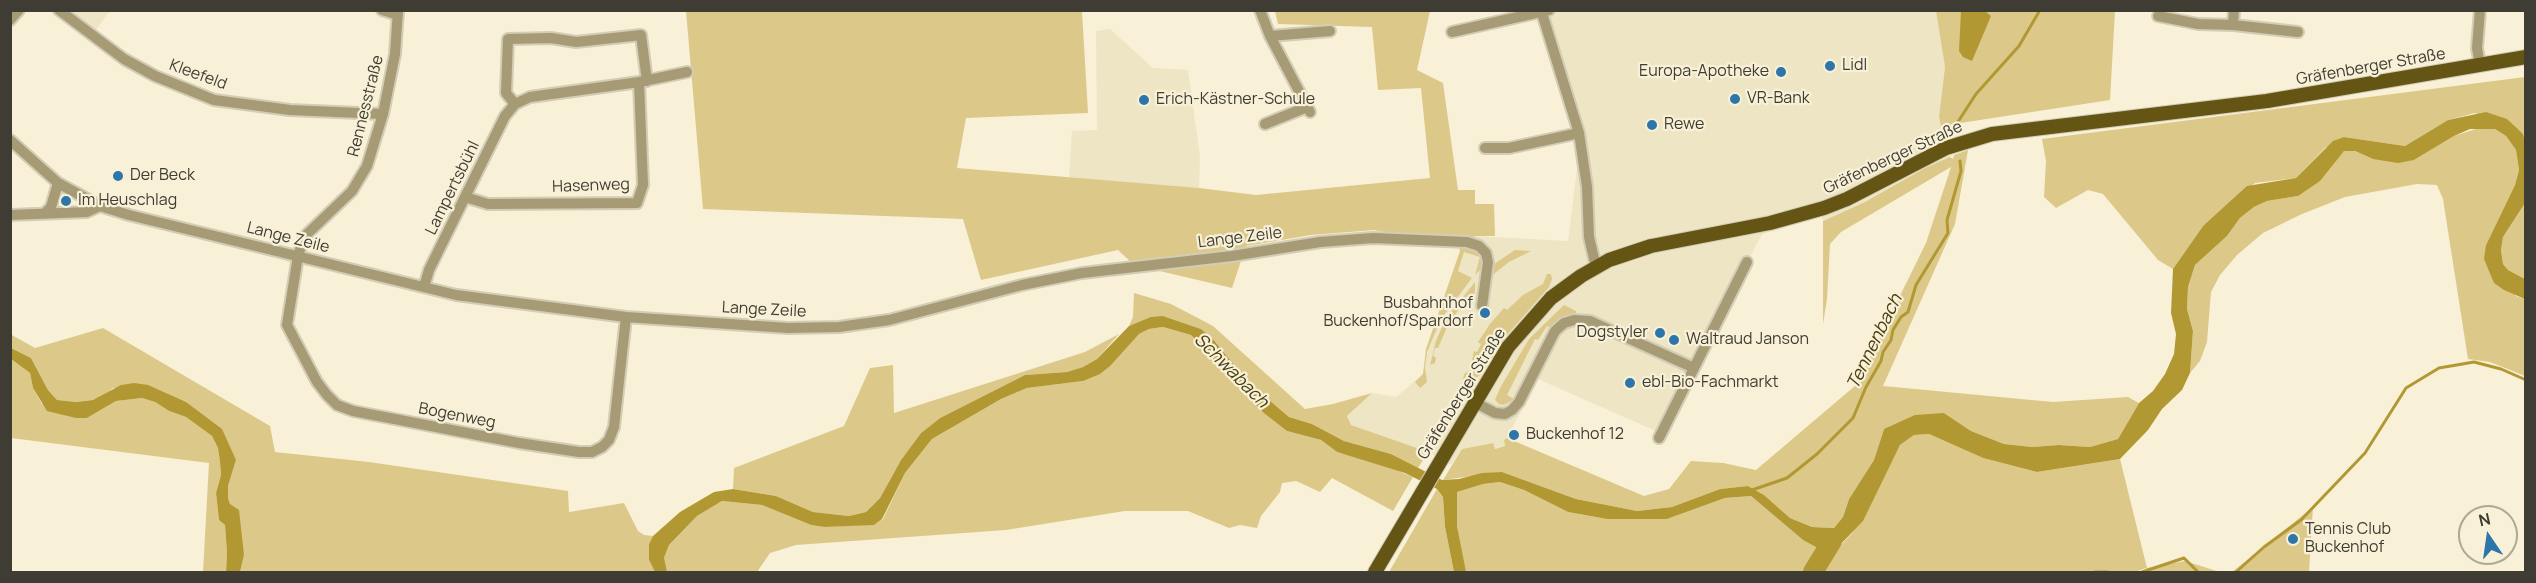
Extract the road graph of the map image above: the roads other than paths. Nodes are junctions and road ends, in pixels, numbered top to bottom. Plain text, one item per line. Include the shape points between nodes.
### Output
1 (19, 10) edge
2 (59, 10) edge
3 (382, 10) edge
4 (1260, 10) edge
5 (2234, 10) edge
6 (2480, 10) edge
7 (1544, 11) edge
8 (398, 13) edge
9 (2158, 16) dead end
10 (10, 20) edge
11 (2233, 25) junction
12 (1330, 31) dead end
13 (1452, 32) dead end
14 (2298, 33) dead end
15 (1270, 36) junction
16 (2526, 57) edge
17 (2480, 64) junction
18 (687, 72) dead end
19 (643, 82) junction
20 (515, 104) junction
21 (383, 114) junction
22 (1265, 124) dead end
23 (1579, 133) junction
24 (10, 140) edge
25 (1485, 148) dead end
26 (58, 183) junction
27 (465, 197) junction
28 (100, 206) junction
29 (45, 213) junction
30 (10, 215) edge
31 (298, 256) junction
32 (1747, 262) dead end
33 (1596, 267) junction
34 (424, 287) junction
35 (1482, 306) dead end
36 (626, 317) junction
37 (1694, 368) junction
38 (1474, 402) junction
39 (1659, 438) dead end
40 (1375, 573) edge

1 - 10 street
2 - 21 street, Kleefeld via 124,59 214,100 290,110
3 - 8 street
4 - 15 street
5 - 11 street
6 - 17 street
7 - 13 street
7 - 23 street
8 - 21 street, Rennesstraße
9 - 11 street via 2198,24
11 - 14 street
12 - 15 street
15 - 22 street via 1308,109
16 - 17 main road, Gräfenberger Straße
17 - 33 main road, Gräfenberger Straße via 2267,101 1982,136 1931,155 1824,208 1770,223 1651,246
18 - 19 street
19 - 20 street via 530,97
19 - 20 street via 641,35 576,42 508,39 506,93
19 - 27 street, Hasenweg via 643,185 637,202 488,204
20 - 27 street, Lampertsbühl via 505,116
21 - 31 street, Rennesstraße via 367,166 352,191 304,237
23 - 25 street via 1527,145
23 - 33 street via 1589,237
24 - 26 street, Lange Zeile
26 - 28 street, Lange Zeile
26 - 29 street via 51,207
27 - 34 street, Lampertsbühl
28 - 29 street via 87,212
28 - 31 street, Lange Zeile
29 - 30 street
31 - 34 street, Lange Zeile
31 - 36 street, Bogenweg via 287,326 317,382 337,405 519,443 592,452 609,440 614,427
32 - 37 street
33 - 38 main road, Gräfenberger Straße via 1557,293 1535,314 1504,352
34 - 36 street, Lange Zeile via 456,295
35 - 36 street, Lange Zeile via 1487,258 1481,248 1467,242 1373,238 1082,273 899,317 839,327 788,328
37 - 38 street via 1590,321 1574,320 1561,325 1553,334 1512,410 1494,413
37 - 39 street
38 - 40 main road, Gräfenberger Straße

